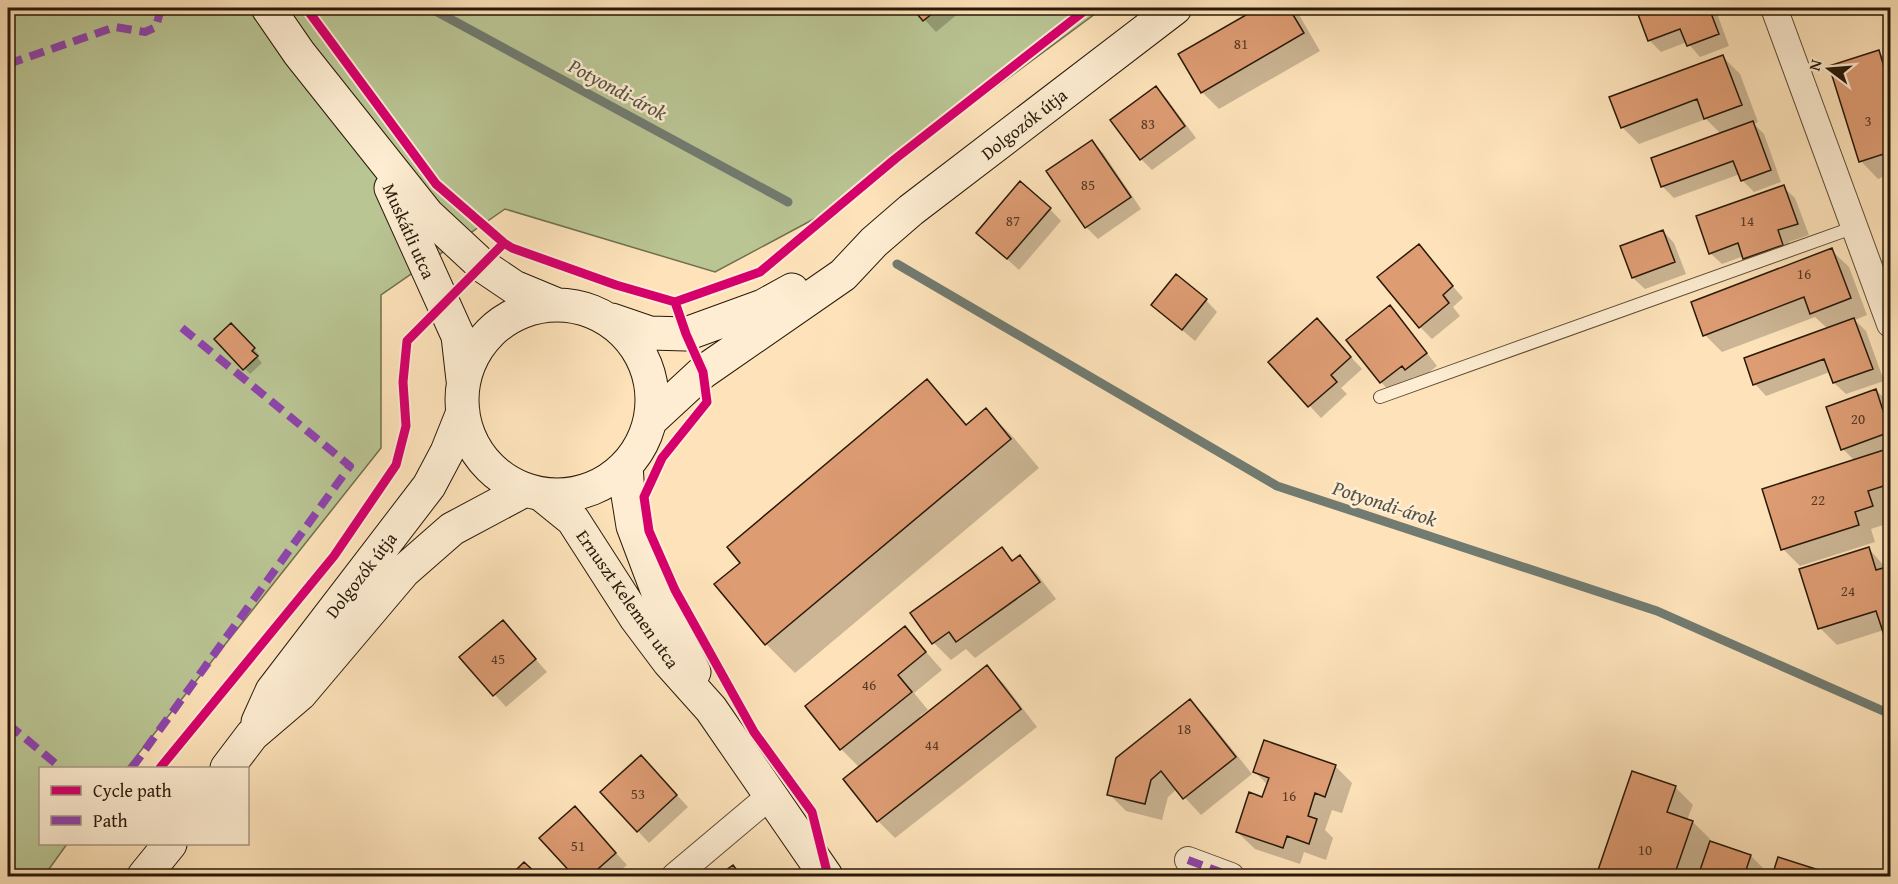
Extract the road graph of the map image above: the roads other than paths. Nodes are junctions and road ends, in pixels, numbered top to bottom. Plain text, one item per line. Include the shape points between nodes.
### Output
1 (268, 8) edge
2 (1175, 8) edge
3 (1774, 8) edge
4 (373, 148) junction
5 (1855, 227) junction
6 (874, 242) junction
7 (555, 304) junction
8 (608, 319) junction
9 (1890, 324) edge
10 (463, 397) junction
11 (1380, 397) dead end
12 (650, 422) junction
13 (627, 465) junction
14 (533, 492) junction
15 (711, 709) junction
16 (252, 735) junction
17 (228, 767) edge
18 (771, 796) junction
19 (168, 845) edge
20 (1188, 860) dead end
21 (144, 876) edge
22 (675, 876) edge
23 (826, 876) edge
24 (1231, 876) edge

1 - 4 main road, Muskátli utca
2 - 6 main road, Dolgozók útja
3 - 5 street
4 - 7 main road, Muskátli utca via 427,214 483,266 514,287
4 - 10 main road, Muskátli utca via 458,336
5 - 9 street
5 - 11 lane
6 - 8 main road, Dolgozók útja via 763,306 686,334 650,333
6 - 12 main road, Dolgozók útja via 843,275 703,372
7 - 8 main road via 592,310
7 - 10 main road via 524,310 496,327 475,352
8 - 12 main road via 642,356 652,388
10 - 14 main road via 466,429 483,460 495,472
10 - 16 main road, Dolgozók útja via 447,452 429,486 272,691
12 - 13 main road
13 - 14 main road via 605,482 579,493
13 - 15 main road, Ernuszt Kelemen utca via 633,526 665,611
14 - 15 main road, Ernuszt Kelemen utca via 573,520 636,618
14 - 16 main road, Dolgozók útja via 452,529 404,571 300,694
15 - 18 main road, Ernuszt Kelemen utca
16 - 17 main road, Dolgozók útja
18 - 22 street
18 - 23 main road, Ernuszt Kelemen utca
19 - 21 main road
20 - 24 street

